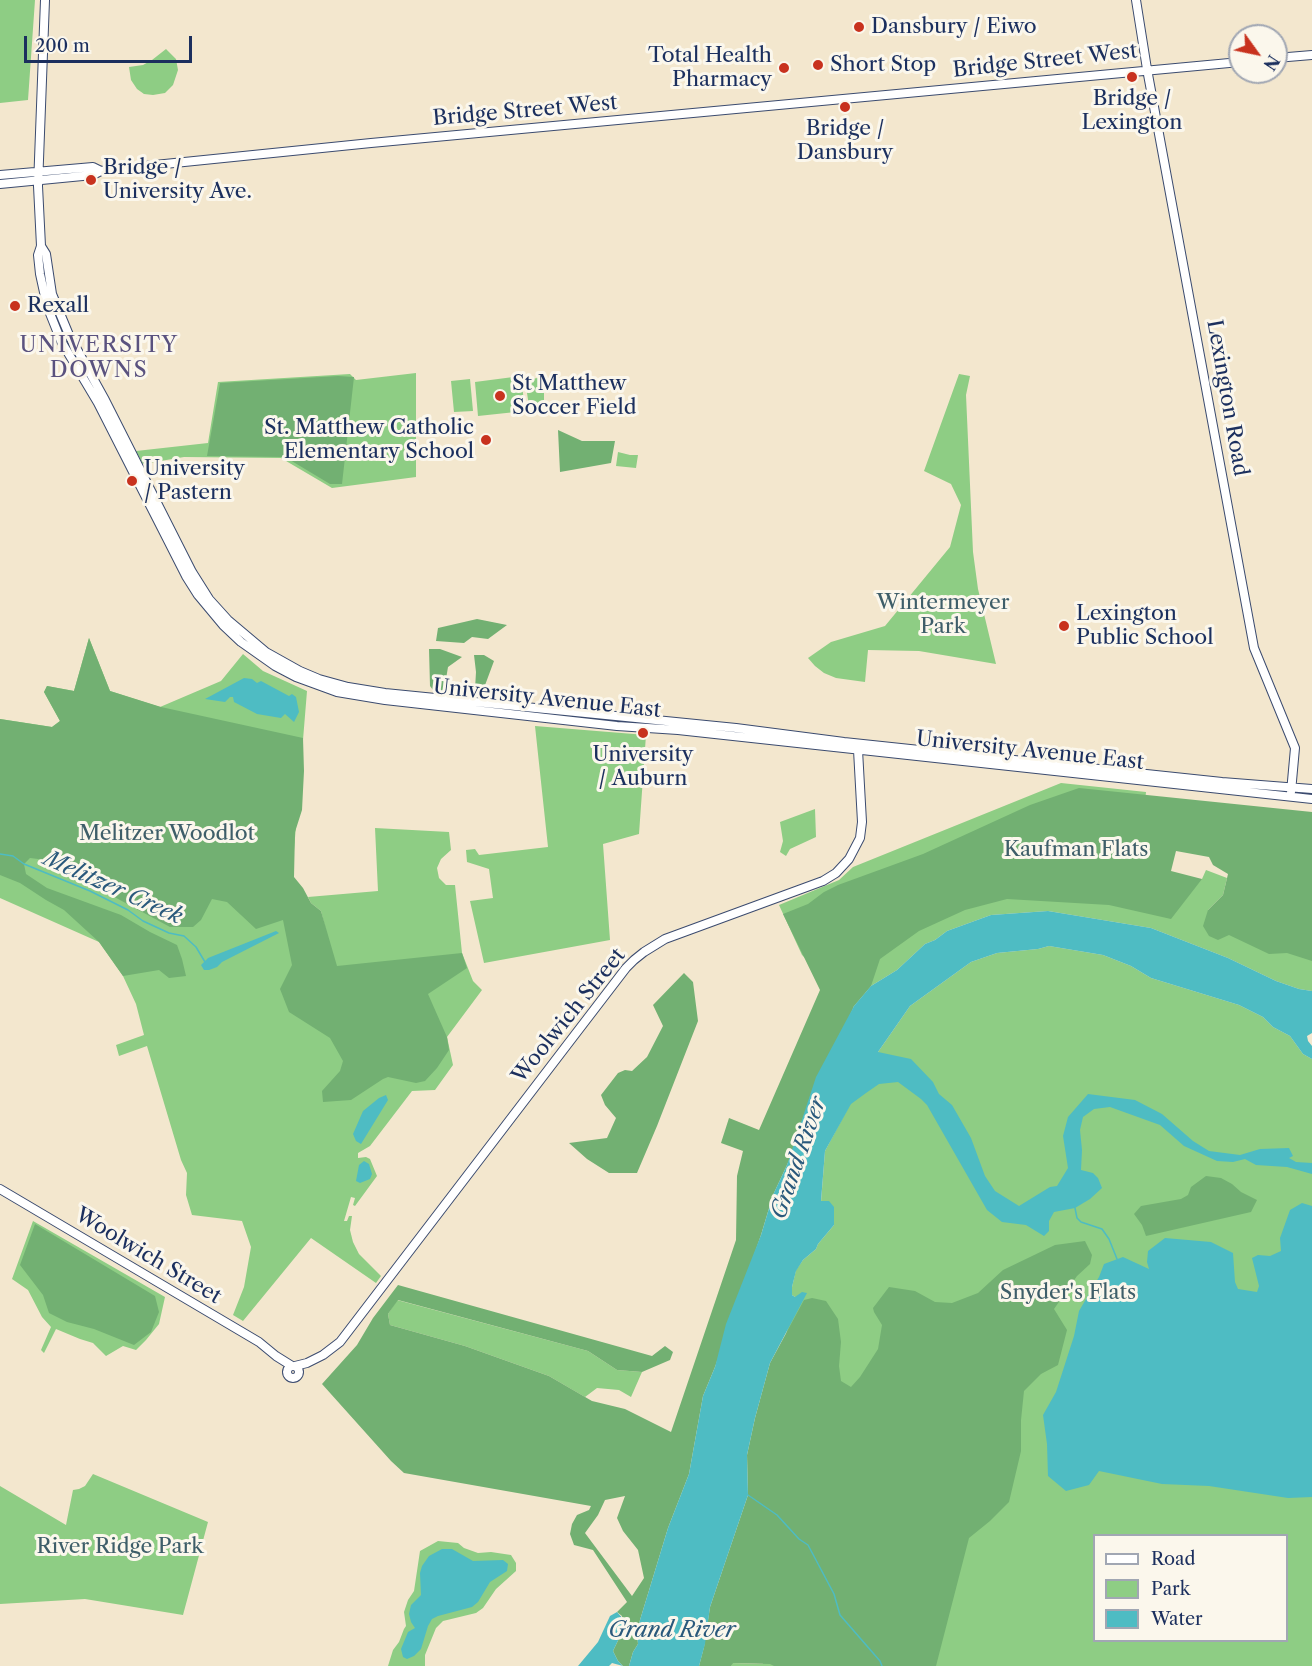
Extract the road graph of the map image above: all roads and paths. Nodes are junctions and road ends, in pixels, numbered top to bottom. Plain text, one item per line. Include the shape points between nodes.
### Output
1 (45, 0) edge
2 (1136, 0) edge
3 (1312, 55) edge
4 (1288, 57) edge
5 (1228, 63) edge
6 (1147, 69) junction
7 (0, 175) edge
8 (38, 176) junction
9 (0, 184) edge
10 (41, 246) junction
11 (858, 750) junction
12 (1292, 787) junction
13 (1312, 789) edge
14 (1291, 796) junction
15 (1312, 799) edge
16 (0, 1189) edge

1 - 8 main road, University Avenue East
2 - 6 main road, Lexington Road
3 - 4 main road
5 - 6 main road, Bridge Street West
6 - 8 main road, Bridge Street West via 361,144 101,171 93,175
6 - 12 main road, Lexington Road via 1254,648 1295,748
7 - 8 main road, Bridge Street West
8 - 9 main road, Bridge Street West
8 - 10 main road, University Avenue East
10 - 11 main road, University Avenue East via 40,274 55,327 186,576 223,625 275,666 337,692 372,698
10 - 12 main road, University Avenue East via 46,254 52,294 69,335 192,572 228,620 266,652 300,671 348,687 385,693
11 - 14 main road, University Avenue East
11 - 16 main road, Woolwich Street via 862,822 860,838 849,859 823,880 665,939 634,960 340,1342 323,1355 293,1369 259,1342
12 - 13 main road, University Avenue East
12 - 14 main road, Lexington Road
14 - 15 main road, University Avenue East

